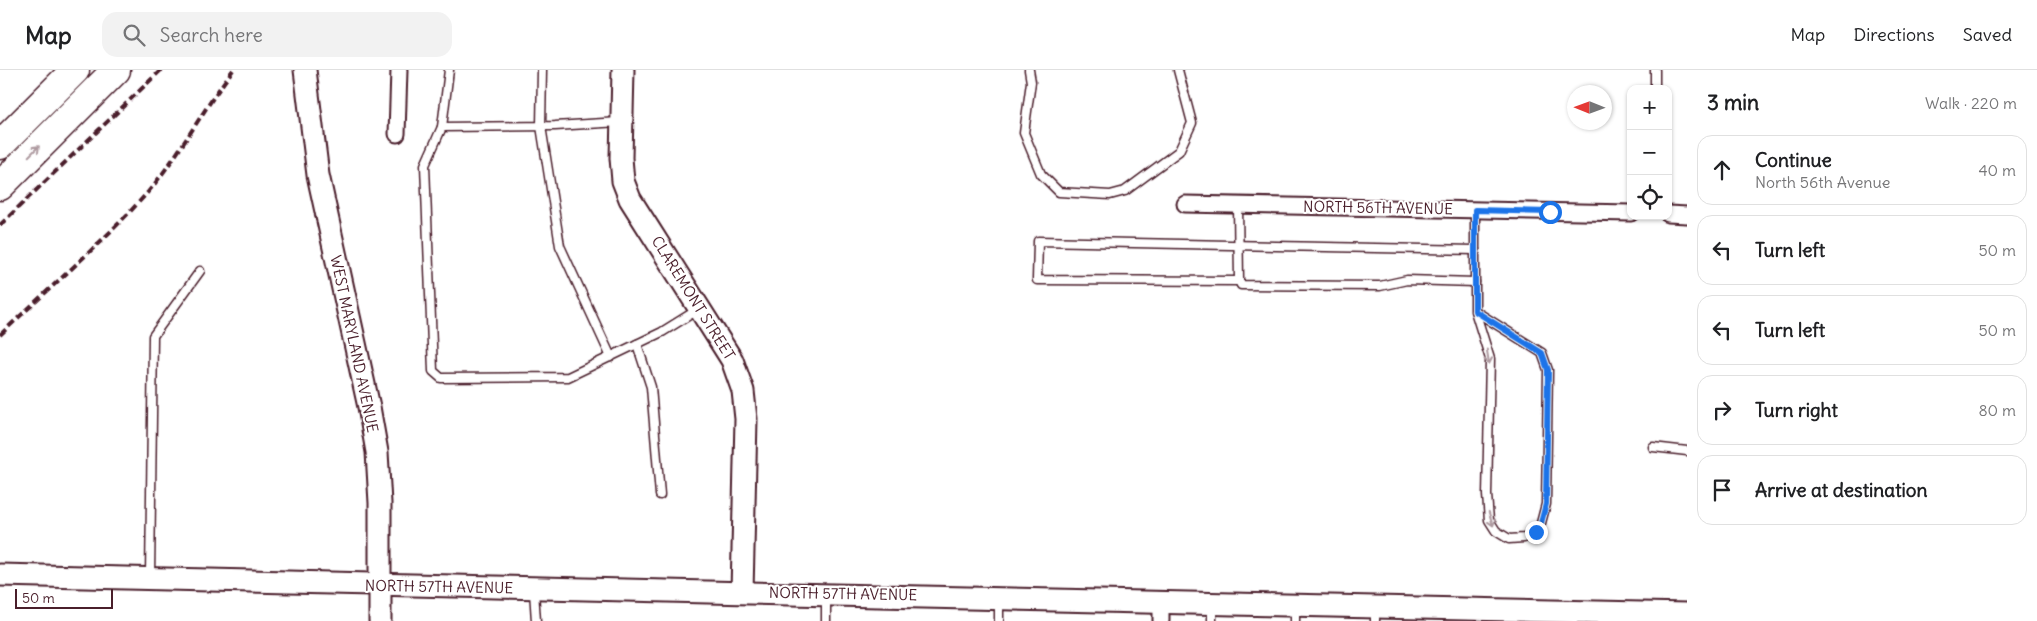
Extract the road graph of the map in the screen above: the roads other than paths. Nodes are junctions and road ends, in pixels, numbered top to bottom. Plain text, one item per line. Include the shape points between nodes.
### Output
1 (75, 70) edge
2 (116, 70) edge
3 (305, 70) edge
4 (399, 70) edge
5 (449, 70) edge
6 (542, 70) edge
7 (623, 70) edge
8 (1029, 70) edge
9 (1178, 70) edge
10 (1655, 70) edge
11 (1655, 85) edge
12 (622, 122) junction
13 (540, 126) junction
14 (442, 127) junction
15 (397, 134) dead end
16 (0, 145) edge
17 (0, 186) edge
18 (1185, 204) dead end
19 (1238, 205) junction
20 (1475, 210) junction
21 (1627, 213) edge
22 (1672, 214) edge
23 (1687, 214) edge
24 (1239, 245) junction
25 (1475, 250) junction
26 (200, 271) dead end
27 (1239, 280) junction
28 (1475, 282) junction
29 (700, 309) junction
30 (1475, 311) junction
31 (637, 344) junction
32 (611, 357) junction
33 (1653, 447) dead end
34 (1687, 451) edge
35 (660, 494) dead end
36 (0, 575) edge
37 (150, 579) junction
38 (381, 586) junction
39 (534, 589) junction
40 (742, 592) junction
41 (826, 594) junction
42 (999, 597) junction
43 (1161, 611) edge
44 (1212, 611) edge
45 (1295, 612) edge
46 (1375, 614) edge
47 (1687, 614) edge
48 (1532, 615) edge
49 (1612, 616) edge
50 (380, 621) edge
51 (534, 621) edge
52 (826, 621) edge
53 (1000, 621) edge

1 - 16 highway
17 -> 2 highway
3 - 38 street, WEST MARYLAND AVENUE via 316,166 377,452
4 - 15 street
5 - 14 lane
6 - 13 lane
7 - 12 street, CLAREMONT STREET
8 - 9 lane via 1031,82 1024,133 1041,174 1059,192 1110,195 1126,192 1179,151 1192,123
10 - 11 lane
12 - 13 lane
12 - 29 street, CLAREMONT STREET via 623,173 630,198
13 - 14 lane
13 - 32 lane via 560,246
14 - 32 lane via 425,165 433,371 441,378 568,377
18 - 19 street, NORTH 56TH AVENUE
19 - 20 street, NORTH 56TH AVENUE
19 - 24 lane
20 - 21 street, NORTH 56TH AVENUE
20 - 25 lane
22 - 23 street
24 - 25 lane
24 - 27 lane
24 - 27 lane via 1038,240 1037,280
25 - 28 lane
26 - 37 lane via 154,336
27 - 28 lane via 1245,286 1380,286 1407,280
28 - 30 lane
29 - 31 lane
29 - 40 street, CLAREMONT STREET via 732,360 743,391 746,418
30 -> 30 lane via 1490,359 1489,520 1496,531 1509,539 1524,538 1536,532 1546,504 1548,370 1542,353
31 - 32 lane
31 - 35 lane via 651,387
33 - 34 lane
36 - 37 street, NORTH 57TH AVENUE
37 - 38 street, NORTH 57TH AVENUE
38 - 39 street, NORTH 57TH AVENUE
38 - 50 street, WEST MARYLAND AVENUE
39 - 40 street, NORTH 57TH AVENUE
39 - 51 lane
40 - 41 street, NORTH 57TH AVENUE
41 - 42 street, NORTH 57TH AVENUE
41 - 52 lane
42 - 43 street, NORTH 57TH AVENUE
42 - 53 lane
43 - 44 street, NORTH 57TH AVENUE
44 - 45 street, NORTH 57TH AVENUE
45 - 46 street, NORTH 57TH AVENUE
46 - 48 street, NORTH 57TH AVENUE via 1448,611
47 - 49 street, NORTH 57TH AVENUE
48 - 49 street, NORTH 57TH AVENUE

